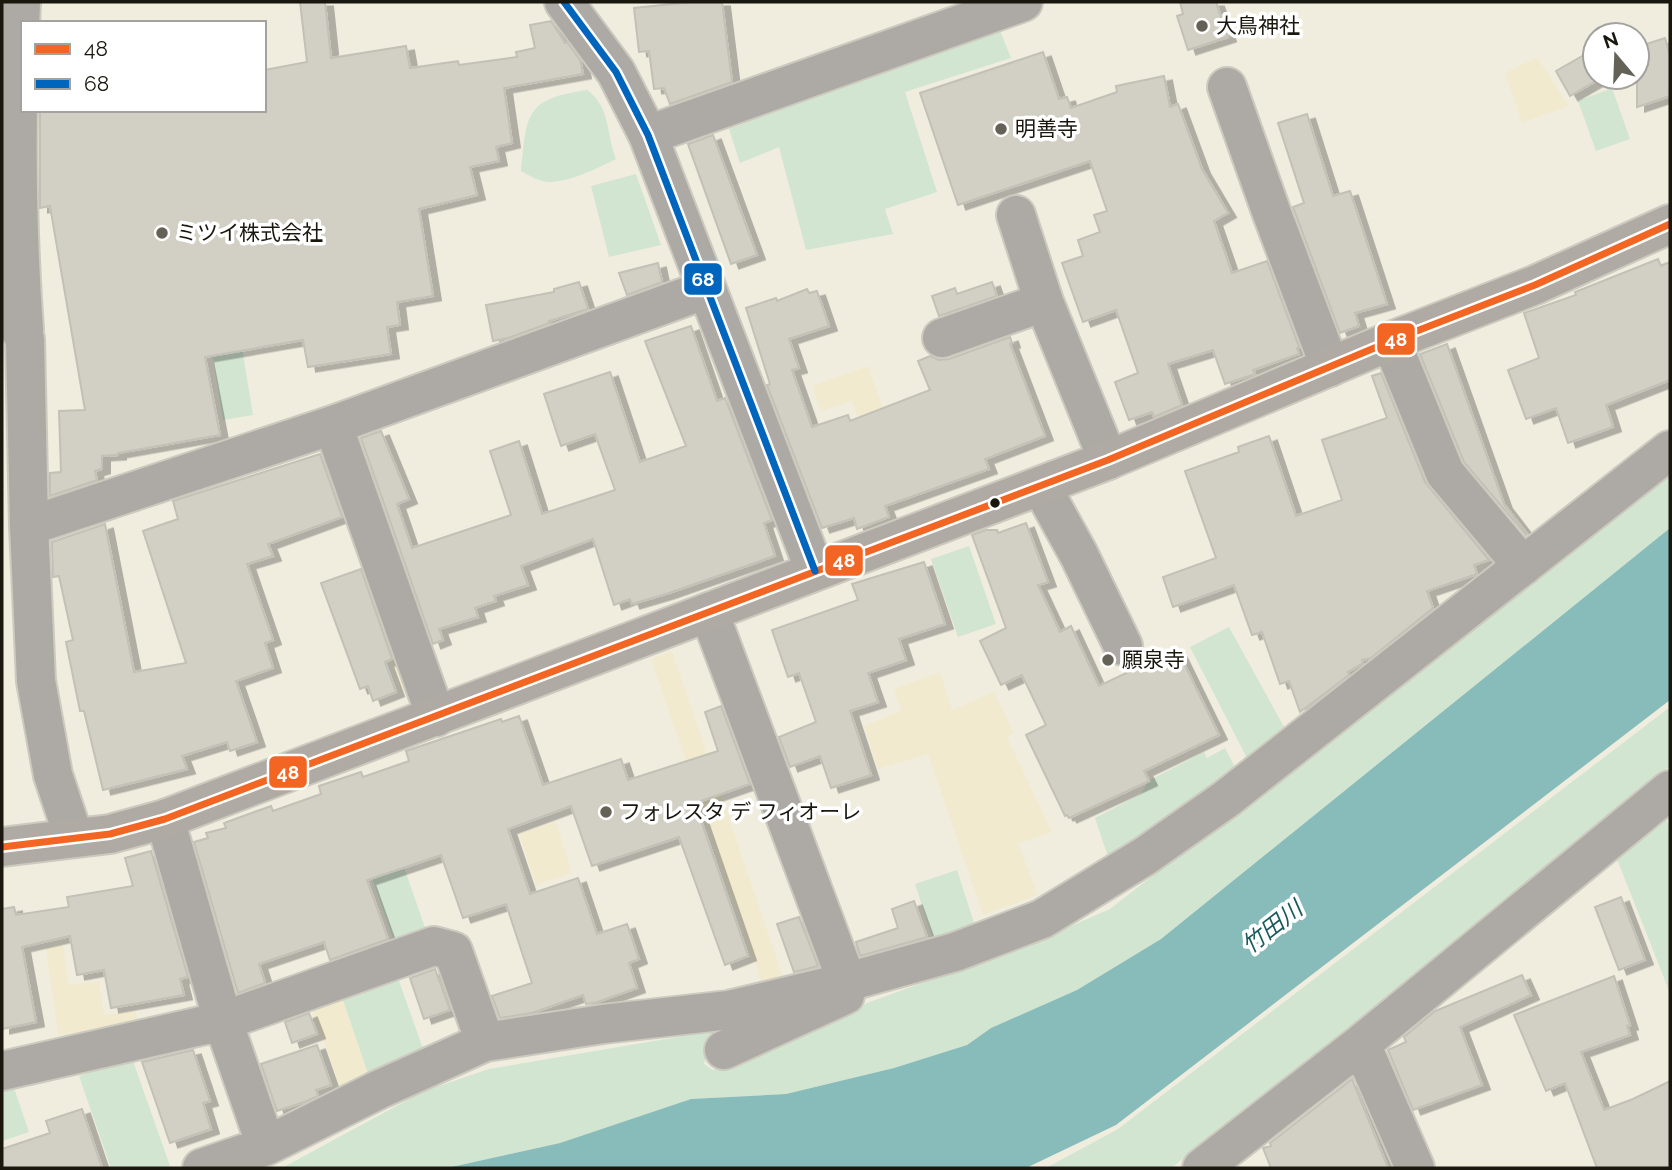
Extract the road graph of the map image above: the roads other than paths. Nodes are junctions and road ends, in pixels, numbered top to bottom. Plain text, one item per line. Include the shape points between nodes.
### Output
1 (21, 2) edge
2 (564, 2) edge
3 (1023, 2) edge
4 (942, 16) edge
5 (1227, 87) dead end
6 (648, 135) junction
7 (1016, 215) dead end
8 (1670, 224) edge
9 (707, 289) junction
10 (2, 297) edge
11 (1044, 302) junction
12 (942, 338) dead end
13 (25, 339) junction
14 (1391, 341) junction
15 (1330, 367) junction
16 (333, 425) junction
17 (14, 428) edge
18 (1670, 450) edge
19 (1108, 460) junction
20 (1041, 486) junction
21 (29, 526) junction
22 (1523, 566) junction
23 (815, 571) junction
24 (709, 612) junction
25 (1123, 646) dead end
26 (436, 717) junction
27 (1670, 790) edge
28 (165, 819) junction
29 (74, 838) junction
30 (2, 846) edge
31 (847, 982) junction
32 (223, 1021) junction
33 (485, 1042) junction
34 (1361, 1044) junction
35 (724, 1051) dead end
36 (2, 1071) edge
37 (252, 1157) edge
38 (202, 1168) edge
39 (1202, 1168) edge
40 (1415, 1168) edge

1 - 13 street via 18,246
2 - 6 street via 616,72
3 - 4 street
4 - 6 street
5 - 15 street
6 - 9 street
7 - 11 street
8 - 14 main road via 1535,285
9 - 16 street
9 - 23 street
10 - 13 street
11 - 12 street
11 - 19 street
13 - 17 street
14 - 15 main road
14 - 22 street via 1445,472
15 - 19 main road
16 - 21 street
16 - 26 street
17 - 21 street
18 - 22 street
19 - 20 main road
20 - 23 main road
20 - 25 street
21 - 29 street via 36,681 53,775
22 - 31 street via 1226,799 1111,877 1042,919 955,952
23 - 24 main road
24 - 26 main road
24 - 31 street
26 - 28 main road
27 - 34 street
28 - 29 main road via 121,832
28 - 32 street
29 - 30 main road
31 - 33 street via 729,1010
31 - 35 street via 845,995
32 - 33 street via 434,946 453,951
32 - 36 street
32 - 37 street
33 - 37 street via 380,1089
34 - 39 street
34 - 40 street
37 - 38 street

